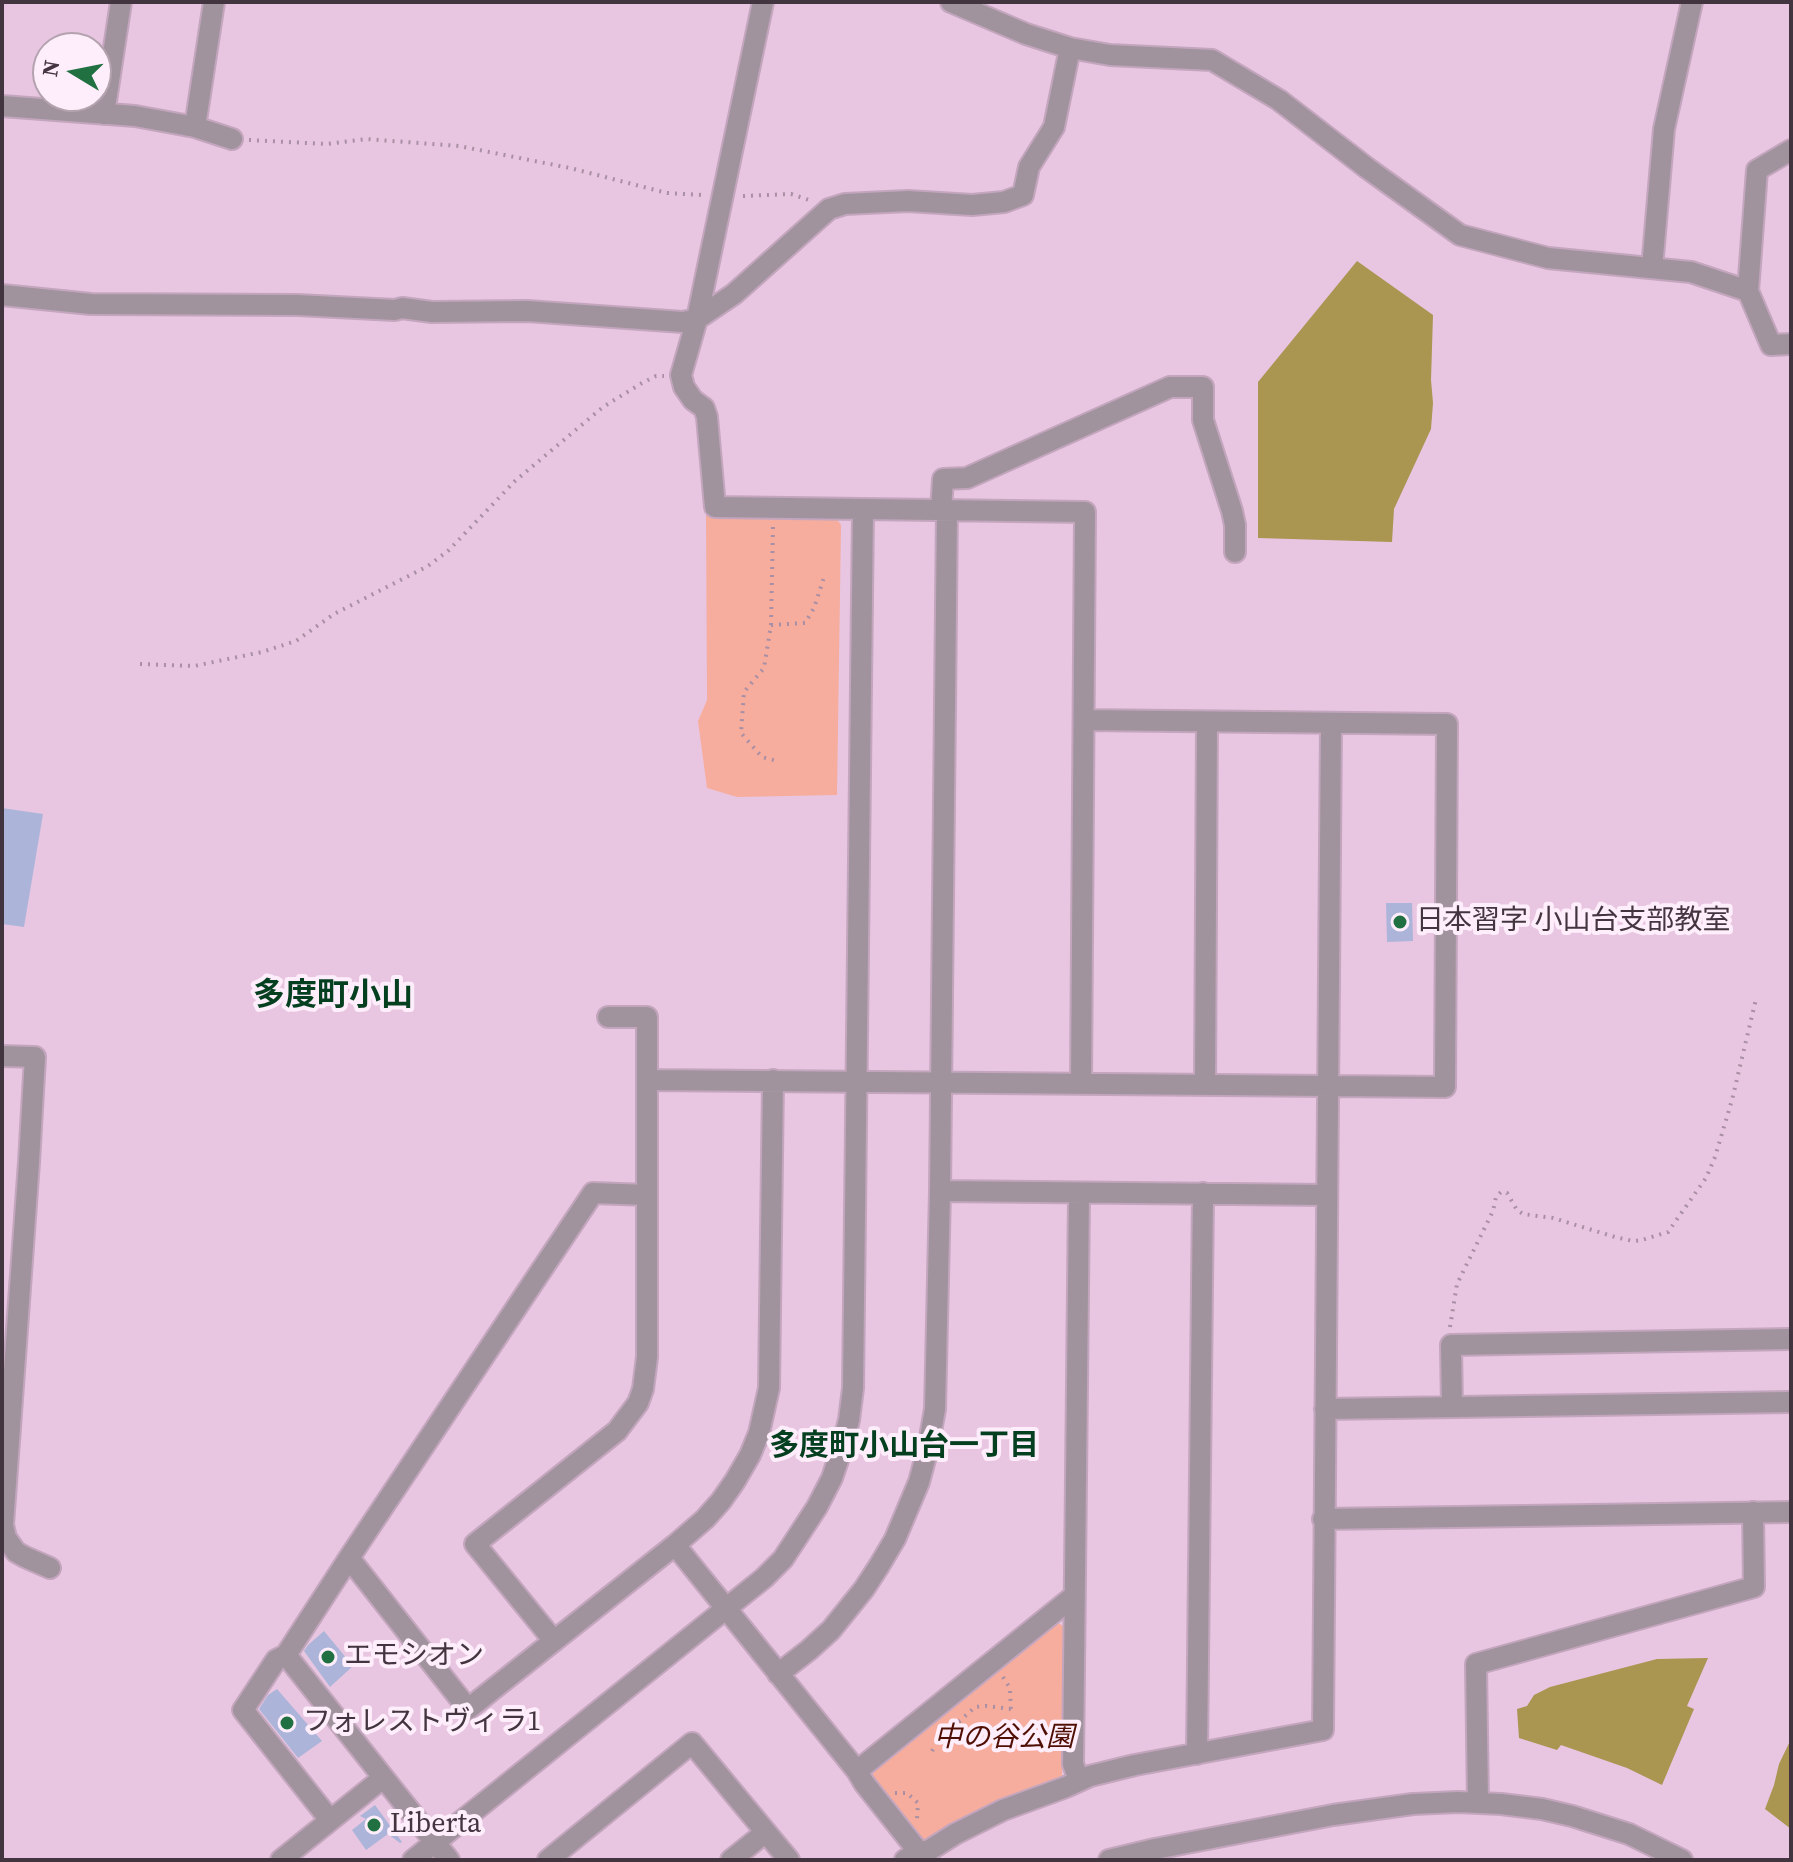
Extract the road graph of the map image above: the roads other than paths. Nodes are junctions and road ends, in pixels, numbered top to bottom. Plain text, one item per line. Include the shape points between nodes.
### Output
1 (121, 2) edge
2 (214, 2) edge
3 (763, 2) edge
4 (951, 2) edge
5 (1692, 2) edge
6 (1070, 48) junction
7 (2, 106) edge
8 (104, 114) junction
9 (195, 127) junction
10 (232, 139) road end
11 (1791, 150) edge
12 (1652, 268) junction
13 (1748, 291) junction
14 (2, 295) edge
15 (697, 319) junction
16 (1791, 344) edge
17 (863, 509) junction
18 (944, 510) junction
19 (1235, 552) dead end
20 (1084, 720) junction
21 (1207, 722) junction
22 (1331, 724) junction
23 (608, 1017) dead end
24 (2, 1056) edge
25 (649, 1080) junction
26 (773, 1080) junction
27 (856, 1082) junction
28 (940, 1082) junction
29 (1081, 1083) junction
30 (1205, 1085) junction
31 (1328, 1085) junction
32 (940, 1191) junction
33 (1079, 1193) junction
34 (1203, 1193) junction
35 (647, 1195) junction
36 (1327, 1195) junction
37 (1791, 1339) edge
38 (1791, 1402) edge
39 (1452, 1407) junction
40 (1325, 1409) junction
41 (1753, 1512) junction
42 (1791, 1512) edge
43 (1323, 1519) junction
44 (675, 1545) junction
45 (349, 1558) junction
46 (50, 1568) dead end
47 (1074, 1596) junction
48 (727, 1610) junction
49 (554, 1641) junction
50 (286, 1655) junction
51 (778, 1674) junction
52 (1197, 1754) junction
53 (857, 1771) junction
54 (383, 1778) junction
55 (1079, 1780) junction
56 (1478, 1803) junction
57 (330, 1820) junction
58 (766, 1832) junction
59 (435, 1842) junction
60 (912, 1855) edge
61 (281, 1860) edge
62 (413, 1860) edge
63 (449, 1860) edge
64 (548, 1860) edge
65 (731, 1860) edge
66 (789, 1860) edge
67 (1109, 1860) edge
68 (1682, 1860) edge

1 - 8 street
2 - 9 street
3 - 15 street
4 - 6 street
5 - 12 street via 1664,129
6 - 12 street via 1212,60 1279,100 1460,235 1548,258
6 - 15 street via 1054,127 1029,167 1023,195 972,205 908,201 829,209 734,294
7 - 8 street
8 - 9 street
9 - 10 street
11 - 13 street via 1757,170
12 - 13 street via 1691,272
13 - 16 street via 1771,345
14 - 15 street via 118,305 297,305
15 - 17 street via 681,375 707,417 715,507
17 - 18 street
17 - 27 street
18 - 19 street via 943,479 967,478 1170,387 1203,387 1203,420 1232,511
18 - 20 street via 1085,512
18 - 28 street
20 - 21 street
20 - 29 street
21 - 22 street
21 - 30 street
22 - 31 street
22 - 31 street via 1447,724 1445,1087
23 - 25 street via 647,1017
24 - 46 street via 35,1057 3,1525 16,1552
25 - 26 street
25 - 35 street
26 - 27 street
26 - 44 street via 765,1411 735,1481 705,1519
27 - 28 street
27 - 48 street via 853,1388 845,1436 832,1478 800,1536 783,1559
28 - 29 street
28 - 32 street
29 - 30 street
30 - 31 street
31 - 36 street
32 - 33 street
32 - 51 street via 936,1398 919,1482 895,1539 864,1589 831,1630
33 - 34 street
33 - 47 street
34 - 36 street
34 - 52 street
35 - 45 street via 593,1193
35 - 49 street via 646,1373 638,1403 617,1431 475,1544
36 - 40 street
37 - 39 street via 1451,1345
38 - 39 street
39 - 40 street
40 - 43 street
41 - 42 street
41 - 43 street
41 - 56 street via 1754,1587 1476,1664
43 - 52 street via 1323,1730
44 - 48 street
44 - 49 street
45 - 49 street via 468,1709
45 - 50 street
47 - 53 street
47 - 55 street via 1073,1764
48 - 51 street
48 - 59 street
50 - 54 street
50 - 57 street via 276,1660 243,1710
51 - 53 street
52 - 55 street
53 - 60 street
54 - 57 street
54 - 59 street
55 - 60 street
56 - 67 street via 1413,1804 1333,1815
56 - 68 street via 1542,1809 1602,1825
57 - 61 street
58 - 64 street via 692,1743
58 - 65 street
58 - 66 street
59 - 62 street
59 - 63 street

